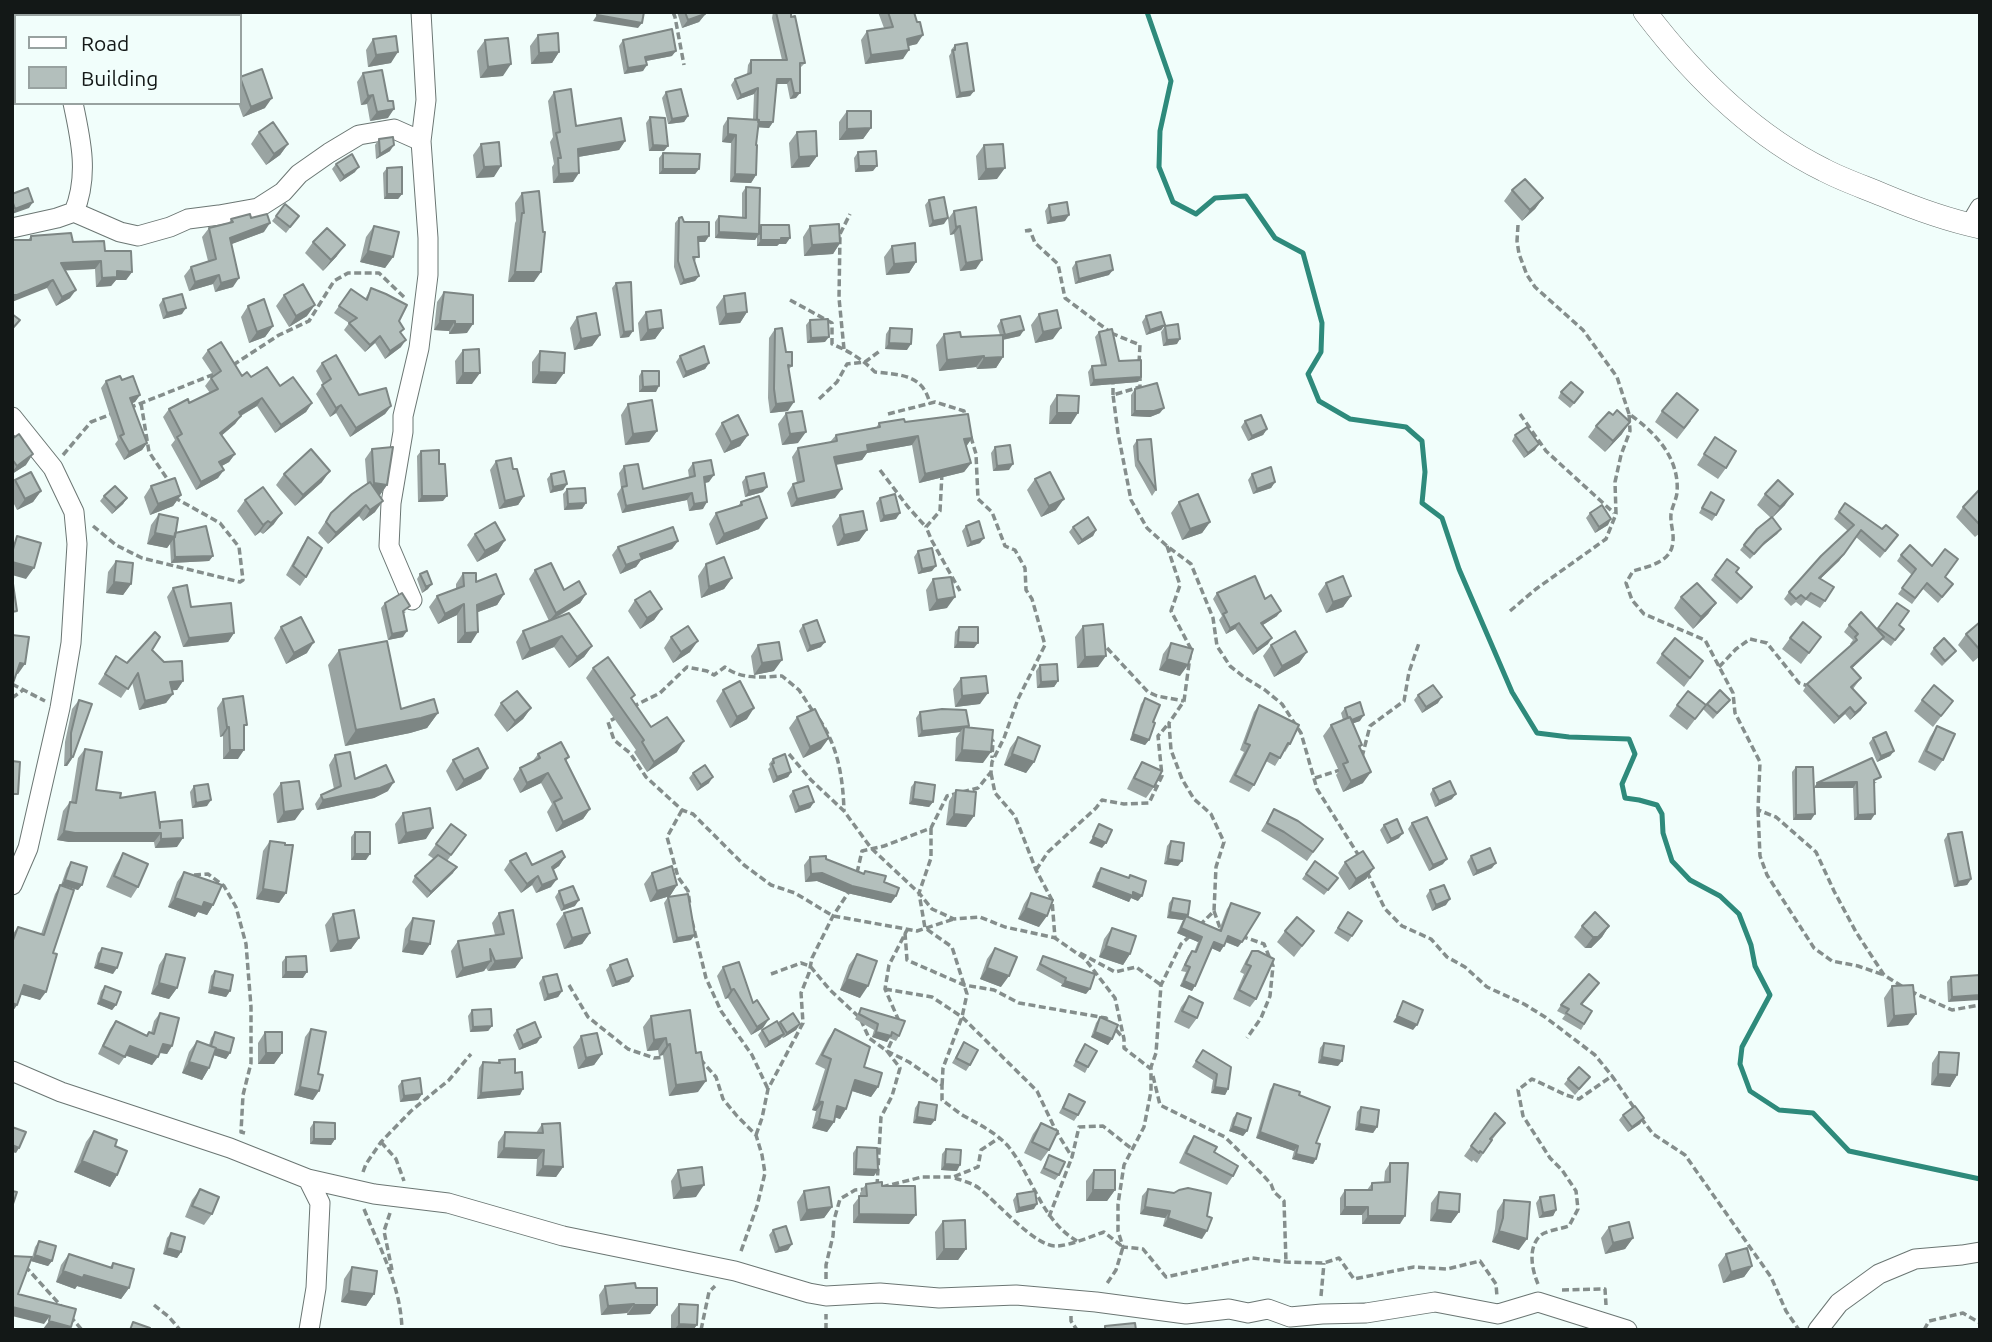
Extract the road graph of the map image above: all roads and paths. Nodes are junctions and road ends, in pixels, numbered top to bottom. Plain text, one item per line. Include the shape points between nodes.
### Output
1 (421, 12) edge
2 (673, 12) edge
3 (1646, 12) edge
4 (684, 65) dead end
5 (73, 105) edge
6 (421, 141) junction
7 (74, 212) junction
8 (850, 214) dead end
9 (1977, 220) edge
10 (1518, 225) dead end
11 (12, 229) edge
12 (1025, 232) dead end
13 (790, 300) dead end
14 (423, 315) junction
15 (1111, 333) junction
16 (1115, 344) edge
17 (844, 349) junction
18 (881, 350) dead end
19 (865, 362) junction
20 (1114, 369) edge
21 (1113, 395) junction
22 (819, 399) dead end
23 (141, 403) junction
24 (930, 404) junction
25 (129, 408) edge
26 (116, 413) edge
27 (888, 414) dead end
28 (1520, 414) dead end
29 (1629, 414) junction
30 (12, 417) edge
31 (974, 449) junction
32 (963, 451) edge
33 (942, 467) edge
34 (53, 468) junction
35 (880, 470) dead end
36 (74, 512) junction
37 (1616, 514) junction
38 (926, 527) junction
39 (1167, 546) junction
40 (960, 592) dead end
41 (412, 600) dead end
42 (1510, 611) dead end
43 (1419, 643) dead end
44 (1107, 648) edge
45 (1719, 667) junction
46 (12, 684) edge
47 (1812, 688) edge
48 (23, 690) junction
49 (12, 698) edge
50 (1184, 701) junction
51 (60, 708) junction
52 (630, 708) edge
53 (619, 715) edge
54 (1169, 723) junction
55 (986, 732) edge
56 (789, 754) dead end
57 (1361, 764) edge
58 (1349, 768) edge
59 (991, 772) junction
60 (1315, 778) junction
61 (682, 810) junction
62 (1758, 810) junction
63 (844, 811) junction
64 (931, 828) junction
65 (871, 848) junction
66 (1036, 870) junction
67 (194, 875) edge
68 (12, 885) edge
69 (919, 893) junction
70 (1214, 911) junction
71 (833, 916) junction
72 (954, 919) junction
73 (926, 928) junction
74 (906, 932) junction
75 (1055, 938) junction
76 (810, 966) junction
77 (771, 974) dead end
78 (1884, 975) junction
79 (569, 985) dead end
80 (964, 985) junction
81 (1161, 985) junction
82 (885, 989) junction
83 (1980, 1005) edge
84 (962, 1017) junction
85 (1247, 1038) dead end
86 (1124, 1040) junction
87 (887, 1051) junction
88 (694, 1052) edge
89 (667, 1056) edge
90 (1151, 1066) junction
91 (12, 1071) edge
92 (1612, 1076) junction
93 (768, 1090) junction
94 (942, 1100) junction
95 (1144, 1127) junction
96 (250, 1135) dead end
97 (756, 1135) junction
98 (999, 1138) junction
99 (1072, 1157) junction
100 (953, 1177) junction
101 (309, 1179) junction
102 (877, 1188) junction
103 (1049, 1217) junction
104 (1077, 1241) junction
105 (1123, 1247) junction
106 (1980, 1252) edge
107 (19, 1259) edge
108 (1286, 1262) junction
109 (735, 1270) junction
110 (1547, 1287) dead end
111 (826, 1296) junction
112 (1096, 1302) junction
113 (154, 1306) dead end
114 (1498, 1314) junction
115 (1071, 1321) dead end
116 (1980, 1323) edge
117 (82, 1330) edge
118 (180, 1330) edge
119 (309, 1330) edge
120 (701, 1330) edge
121 (826, 1330) edge
122 (1071, 1330) edge
123 (1627, 1330) edge
124 (1799, 1330) edge
125 (1818, 1330) edge
126 (1924, 1330) edge

1 - 6 street via 426,100
2 - 4 path
3 - 9 main road via 1702,78 1780,144 1823,170 1913,207
5 - 7 street via 83,158
6 - 7 street via 394,129 359,135 299,174 258,208 188,219 138,236
6 - 14 street via 428,238
7 - 11 street
8 - 17 path via 840,234
10 - 29 path via 1519,254 1527,275 1535,288 1584,330 1617,377
12 - 15 path via 1030,230 1035,243 1058,264 1065,298
13 - 17 path via 832,323 832,344
14 - 23 path via 379,273 348,273 334,281 309,321 223,370
14 - 41 street via 403,416 389,547
15 - 16 path
15 - 21 path via 1140,345 1140,387
17 - 19 path
18 - 19 path
19 - 22 path via 847,364
19 - 24 path via 875,372 918,382 927,390
20 - 21 path
21 - 39 path via 1130,500 1147,528
23 - 25 path
23 - 36 path via 149,452 177,499 220,523 239,547 243,580 142,558 116,545
24 - 27 path
24 - 31 path via 964,411
26 - 34 path via 91,422
28 - 37 path via 1546,451
29 - 37 path via 1630,431 1615,482
29 - 45 path via 1664,444 1675,471 1677,493 1670,517 1673,541 1669,554 1659,563 1633,571 1626,583 1632,600 1644,614 1704,640
30 - 34 street
31 - 32 path
31 - 59 path via 978,499 992,512 1004,546 1015,550 1025,568 1026,590 1045,645 1018,699
33 - 38 path via 940,511
34 - 36 street
35 - 38 path
36 - 51 street via 77,544 71,643
37 - 42 path via 1606,538
38 - 40 path
39 - 50 path via 1180,586 1171,611 1191,649
39 - 60 path via 1191,564 1213,618 1217,646 1230,666 1282,704 1301,733
43 - 57 path via 1404,701 1370,726
44 - 50 path via 1148,691
45 - 47 path via 1750,639 1767,643 1799,683
45 - 62 path via 1733,693 1735,713 1760,762
46 - 48 path
48 - 49 path
48 - 51 path
50 - 54 path
51 - 68 street via 28,848
52 - 63 path via 660,692 687,667 714,675 725,667 754,678 782,676 799,690 830,735
53 - 61 path via 608,722 614,740
54 - 66 path via 1158,736 1162,776 1149,803 1102,800 1048,852
54 - 70 path via 1171,750 1182,779 1210,814 1224,842 1216,867
55 - 59 path via 993,741
56 - 63 path
58 - 60 path
59 - 64 path via 978,788 947,796
59 - 66 path via 995,793 1015,816
60 - 92 path via 1385,909 1402,926 1431,939 1487,987 1545,1017 1595,1055
61 - 71 path via 693,814 744,866 771,885 795,893
61 - 93 path via 667,837 678,877 688,891 706,978
62 - 78 path via 1776,817 1816,852 1856,932
62 - 78 path via 1760,856 1767,875 1814,948 1832,961
63 - 65 path
64 - 65 path
64 - 69 path via 931,858
65 - 69 path
65 - 71 path via 862,851 854,883
66 - 75 path via 1052,900
67 - 96 path via 208,873 224,886 236,907 246,944 251,1063 241,1132
69 - 72 path via 932,909
69 - 73 path
70 - 81 path via 1181,944
70 - 85 path via 1220,928 1264,944 1273,966 1270,996
71 - 74 path
71 - 76 path
72 - 73 path
72 - 75 path via 980,917
73 - 74 path
73 - 80 path via 952,947
74 - 80 path via 908,960
74 - 82 path via 889,965
75 - 81 path via 1115,972 1136,967
75 - 86 path via 1084,958 1115,998
76 - 77 path via 801,963
76 - 87 path via 860,1018 869,1038
76 - 93 path via 801,993 803,1023
78 - 83 path via 1952,1010
79 - 89 path via 588,1017 628,1049 654,1058
80 - 84 path via 967,994
80 - 86 path via 993,990 1019,1003 1106,1018
81 - 90 path
82 - 84 path via 932,997
82 - 87 path via 899,1021
84 - 94 path via 943,1068
84 - 99 path via 1037,1091
86 - 90 path via 1124,1048
87 - 94 path via 942,1085
87 - 102 path via 900,1068 881,1117
88 - 97 path via 716,1077 723,1099
90 - 95 path
90 - 108 path via 1160,1105 1225,1137 1284,1201
91 - 101 street
92 - 110 path via 1579,1099 1532,1079 1518,1090 1523,1116 1576,1191 1578,1209 1569,1226 1542,1234 1536,1242 1531,1263 1537,1283
92 - 124 path via 1653,1134 1685,1155 1771,1277
93 - 97 path
94 - 98 path
95 - 99 path via 1131,1149 1102,1126 1079,1127
95 - 105 path via 1124,1165 1118,1204
97 - 109 path via 765,1172
98 - 100 path via 981,1150 978,1167
98 - 103 path via 1026,1171
99 - 103 path
100 - 102 path via 922,1177
100 - 104 path via 977,1186 1039,1240 1054,1247
101 - 109 street via 374,1194 447,1203 563,1236
101 - 119 street via 320,1203
102 - 111 path via 855,1190 840,1199 826,1265
103 - 104 path
104 - 105 path via 1104,1232
105 - 108 path via 1143,1249 1167,1277 1252,1258
105 - 112 path via 1116,1270
106 - 125 street via 1914,1259 1879,1275 1839,1303
107 - 117 path
108 - 114 path via 1324,1263 1339,1258 1354,1279 1480,1261 1496,1284
109 - 111 street
109 - 120 path via 709,1292
111 - 112 street via 1016,1295
111 - 121 path
112 - 114 street via 1186,1314 1268,1309 1290,1317 1366,1314 1434,1302
113 - 118 path
114 - 123 street via 1538,1302
115 - 122 path
116 - 126 path via 1963,1313 1929,1321

